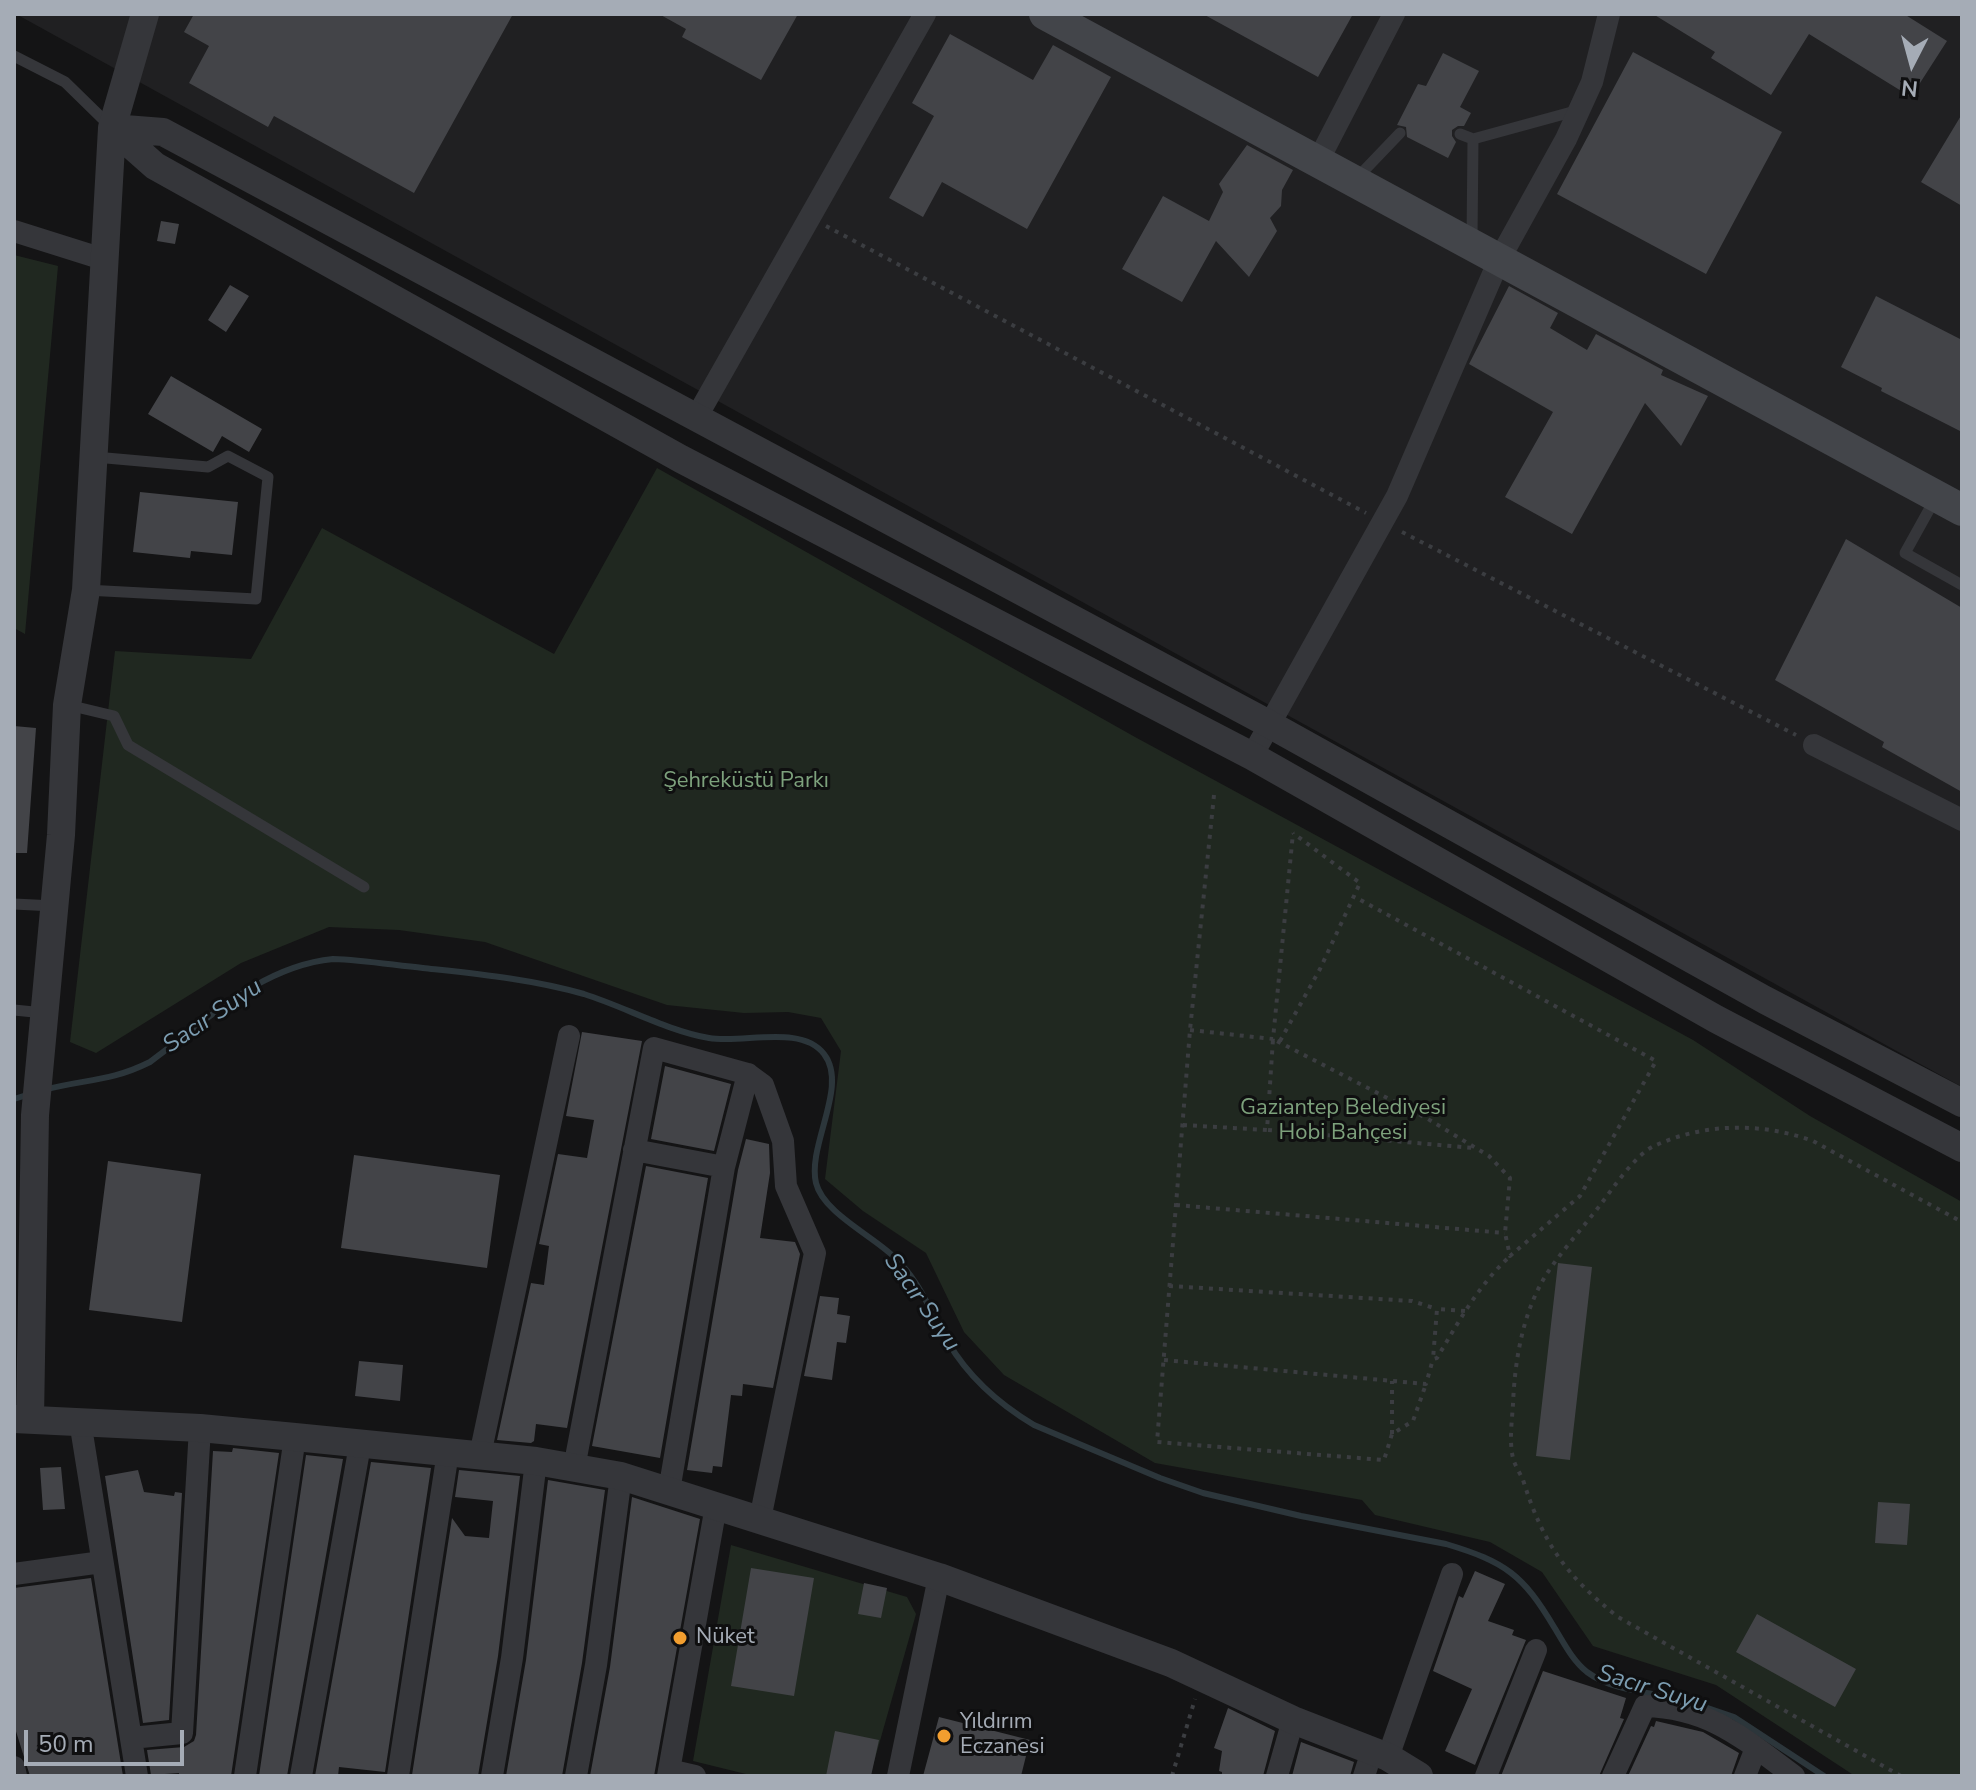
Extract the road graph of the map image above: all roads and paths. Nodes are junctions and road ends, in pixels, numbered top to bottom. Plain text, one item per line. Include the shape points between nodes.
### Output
1 (145, 14) edge
2 (925, 14) edge
3 (1045, 14) edge
4 (1394, 14) edge
5 (1604, 16) edge
6 (14, 56) edge
7 (1579, 110) junction
8 (112, 128) junction
9 (1400, 133) dead end
10 (1460, 134) dead end
11 (1473, 139) junction
12 (1318, 161) junction
13 (1354, 181) junction
14 (810, 217) junction
15 (14, 231) edge
16 (1485, 252) junction
17 (106, 260) junction
18 (696, 418) junction
19 (91, 457) junction
20 (1949, 503) edge
21 (1383, 522) junction
22 (1962, 585) edge
23 (86, 590) junction
24 (67, 705) junction
25 (1269, 724) junction
26 (1814, 745) joint
27 (1252, 756) junction
28 (1214, 795) dead end
29 (1962, 820) edge
30 (364, 887) dead end
31 (1355, 897) junction
32 (14, 904) edge
33 (55, 906) junction
34 (14, 1010) edge
35 (44, 1013) junction
36 (1190, 1030) junction
37 (569, 1036) dead end
38 (1273, 1039) junction
39 (1280, 1042) junction
40 (748, 1074) junction
41 (1962, 1103) edge
42 (1183, 1125) junction
43 (1267, 1130) junction
44 (1962, 1148) edge
45 (1476, 1149) junction
46 (634, 1150) junction
47 (724, 1167) junction
48 (1176, 1205) junction
49 (1962, 1222) edge
50 (1505, 1233) junction
51 (1510, 1256) junction
52 (1169, 1286) junction
53 (1437, 1309) junction
54 (1465, 1311) junction
55 (1433, 1359) junction
56 (1163, 1360) junction
57 (1392, 1381) junction
58 (1426, 1384) junction
59 (22, 1419) edge
60 (80, 1421) junction
61 (200, 1428) junction
62 (1392, 1434) junction
63 (295, 1437) junction
64 (360, 1445) junction
65 (448, 1452) junction
66 (480, 1455) junction
67 (536, 1461) junction
68 (574, 1468) junction
69 (621, 1476) junction
70 (669, 1491) junction
71 (716, 1506) junction
72 (760, 1519) junction
73 (102, 1562) junction
74 (14, 1574) edge
75 (1452, 1574) dead end
76 (939, 1577) junction
77 (1536, 1650) dead end
78 (1202, 1677) junction
79 (1293, 1720) junction
80 (131, 1738) junction
81 (1756, 1748) junction
82 (1374, 1761) edge
83 (14, 1767) edge
84 (669, 1773) edge
85 (16, 1776) edge
86 (137, 1776) edge
87 (245, 1776) edge
88 (301, 1776) edge
89 (398, 1776) edge
90 (492, 1776) edge
91 (576, 1776) edge
92 (695, 1776) edge
93 (898, 1776) edge
94 (1172, 1776) edge
95 (1277, 1776) edge
96 (1419, 1776) edge
97 (1486, 1776) edge
98 (1613, 1776) edge
99 (1745, 1776) edge
100 (1794, 1776) edge
101 (1901, 1776) edge

1 - 8 street
2 - 14 street
3 - 12 main road
4 - 12 street
5 - 7 street via 1592,82
6 - 8 lane via 65,82
7 - 11 lane
7 - 16 street via 1566,139
8 - 17 street
8 - 18 street via 163,132
8 - 27 street via 155,166 681,459
9 - 13 lane
10 - 11 lane
11 - 16 lane
12 - 13 main road
13 - 16 main road
14 - 18 street
14 - 21 path
15 - 17 street
16 - 20 main road
16 - 21 street
17 - 19 street
18 - 25 street
19 - 23 street
19 - 23 lane via 208,467 228,456 268,477 256,599
20 - 22 lane via 1905,553
21 - 25 street
21 - 26 path
23 - 24 street
24 - 30 lane via 114,716 128,745
24 - 33 street
25 - 27 street
25 - 41 street via 1765,1000
26 - 29 street
27 - 44 street via 1716,1019
28 - 36 path
31 - 38 path via 1360,883 1293,833
31 - 39 path
31 - 51 path via 1656,1061 1580,1196
32 - 33 lane
33 - 35 street
34 - 35 lane
35 - 59 street
36 - 38 path
36 - 42 path
37 - 66 street
38 - 39 path
38 - 43 path
39 - 45 path
40 - 46 street via 654,1048
40 - 47 street
40 - 72 street via 763,1085 776,1118 786,1186 815,1253
42 - 43 path
42 - 48 path
43 - 45 path
45 - 50 path via 1510,1178
46 - 47 street
46 - 68 street
47 - 70 street
48 - 50 path
48 - 52 path
49 - 101 path via 1794,1134 1754,1128 1689,1133 1651,1147 1617,1181 1552,1267 1517,1347 1513,1459 1541,1531 1578,1581 1618,1617
50 - 51 path
51 - 54 path via 1488,1276
52 - 53 path via 1412,1301
52 - 56 path
53 - 54 path
53 - 55 path
54 - 55 path
55 - 58 path
56 - 57 path
56 - 62 path via 1157,1442 1384,1460
57 - 58 path
57 - 62 path
58 - 62 path via 1413,1421
59 - 60 street
60 - 61 street
60 - 73 street
61 - 63 street
61 - 80 street via 182,1733
63 - 64 street
63 - 87 street
64 - 65 street
64 - 88 street
65 - 66 street
65 - 89 street
66 - 67 street
67 - 68 street
67 - 90 street
68 - 69 street
69 - 70 street
69 - 91 street
70 - 71 street
71 - 72 street
71 - 84 street
72 - 76 street
73 - 74 street
73 - 80 street
75 - 82 street
76 - 78 street
76 - 93 street
77 - 97 street
78 - 79 street
78 - 94 path
79 - 82 street
79 - 95 street
80 - 86 street
81 - 98 street via 1700,1714 1645,1706
81 - 99 street
81 - 100 street
82 - 96 street
83 - 85 street
84 - 92 street

